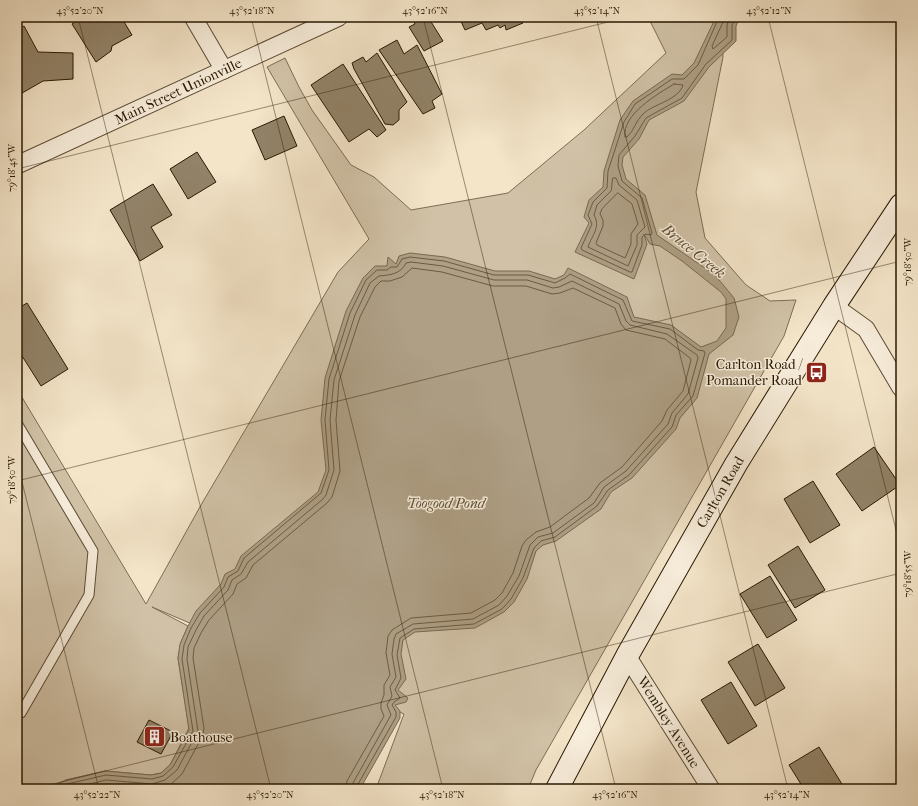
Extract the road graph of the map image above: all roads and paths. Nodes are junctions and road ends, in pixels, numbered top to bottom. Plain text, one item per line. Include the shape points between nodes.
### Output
1 (193, 17) edge
2 (339, 17) edge
3 (224, 70) junction
4 (17, 165) edge
5 (901, 205) edge
6 (834, 306) junction
7 (901, 388) edge
8 (17, 423) edge
9 (627, 656) junction
10 (21, 713) dead end
11 (557, 789) edge
12 (711, 789) edge

1 - 3 street
2 - 3 street, Main Street Unionville
3 - 4 street, Main Street Unionville
5 - 6 main road, Carlton Road
6 - 7 street via 866,329
6 - 9 main road, Carlton Road via 736,464
8 - 10 lane via 93,551 89,595
9 - 11 main road, Carlton Road
9 - 12 street, Wembley Avenue

